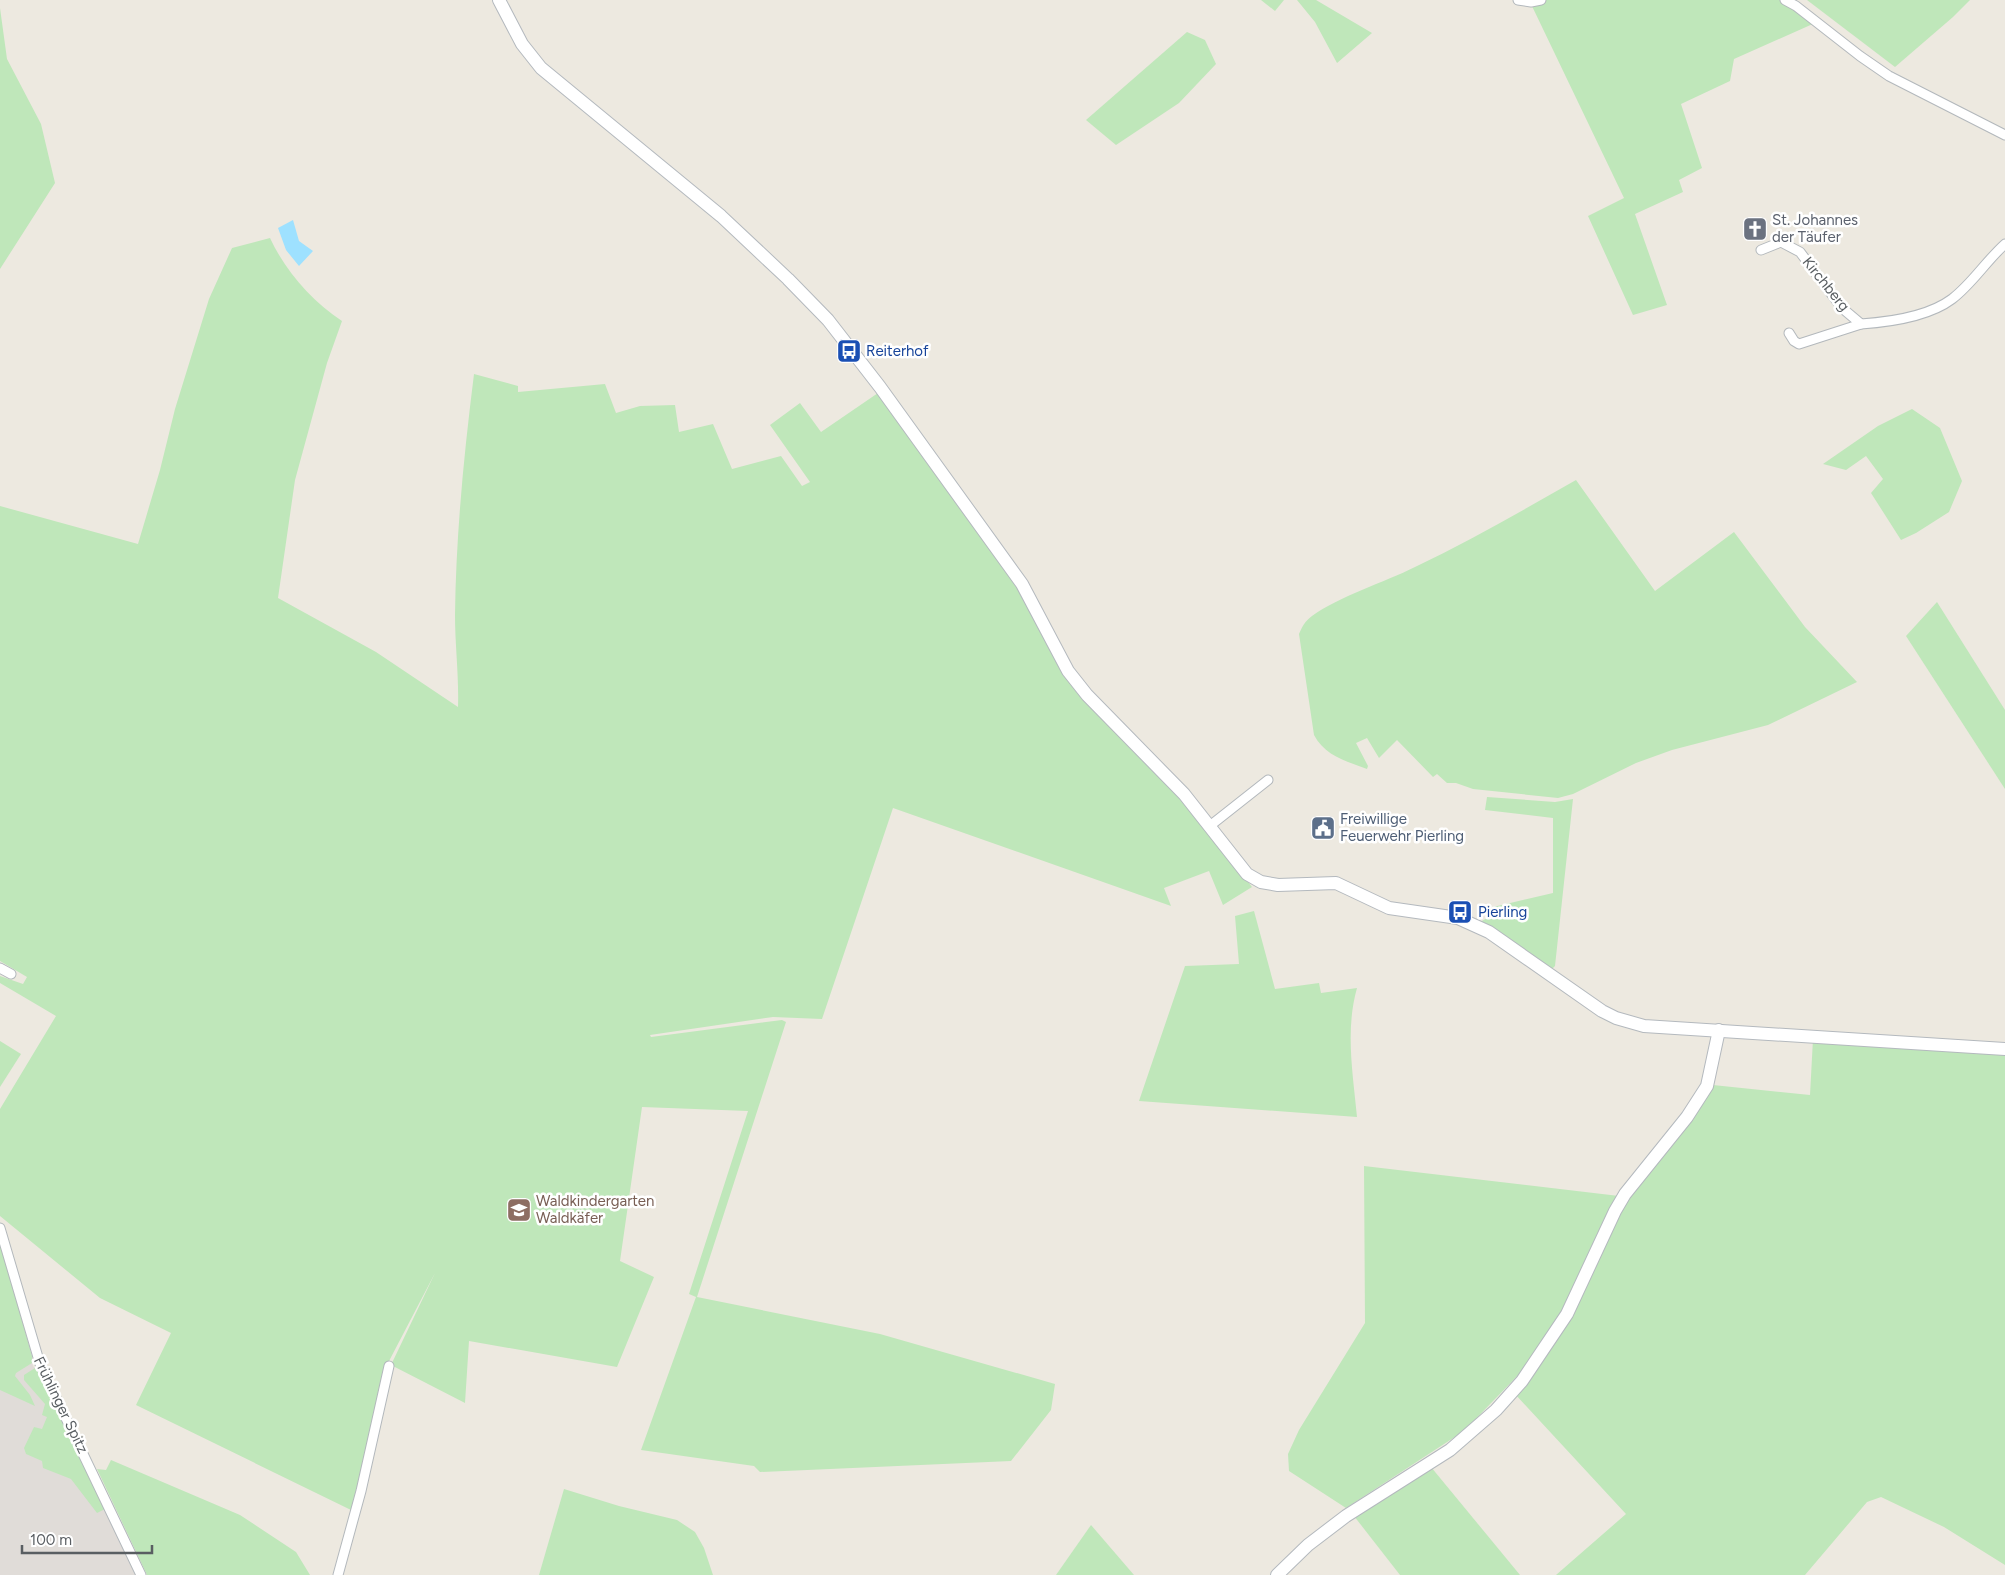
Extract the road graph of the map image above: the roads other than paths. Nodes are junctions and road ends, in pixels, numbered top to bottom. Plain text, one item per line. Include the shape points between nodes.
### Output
1 (499, 0) edge
2 (1518, 0) edge
3 (1541, 0) edge
4 (1785, 0) edge
5 (2005, 135) edge
6 (2005, 244) edge
7 (1761, 250) dead end
8 (1861, 324) junction
9 (1789, 333) dead end
10 (1268, 780) dead end
11 (1211, 825) junction
12 (0, 968) edge
13 (11, 974) dead end
14 (1719, 1030) junction
15 (2005, 1049) edge
16 (0, 1228) edge
17 (389, 1366) dead end
18 (141, 1575) edge
19 (338, 1575) edge
20 (1277, 1575) edge

1 - 11 main road via 522,44 541,68 721,216 828,320 1022,584 1068,671 1086,695
2 - 3 street
4 - 5 street via 1889,76
6 - 8 street, Kirchberg via 1951,300 1888,322
7 - 8 street, Kirchberg via 1780,242 1800,252 1842,308
8 - 9 street, Kirchberg via 1799,344
10 - 11 street
11 - 14 main road via 1239,866 1261,882 1278,885 1336,883 1389,908 1458,918 1489,932 1616,1018 1644,1026
12 - 13 street
14 - 15 main road
14 - 20 main road via 1707,1086 1687,1117 1625,1194 1567,1314 1522,1382 1496,1410 1450,1450 1346,1516
16 - 18 street, Frühlinger Spitz via 40,1364
17 - 19 street

